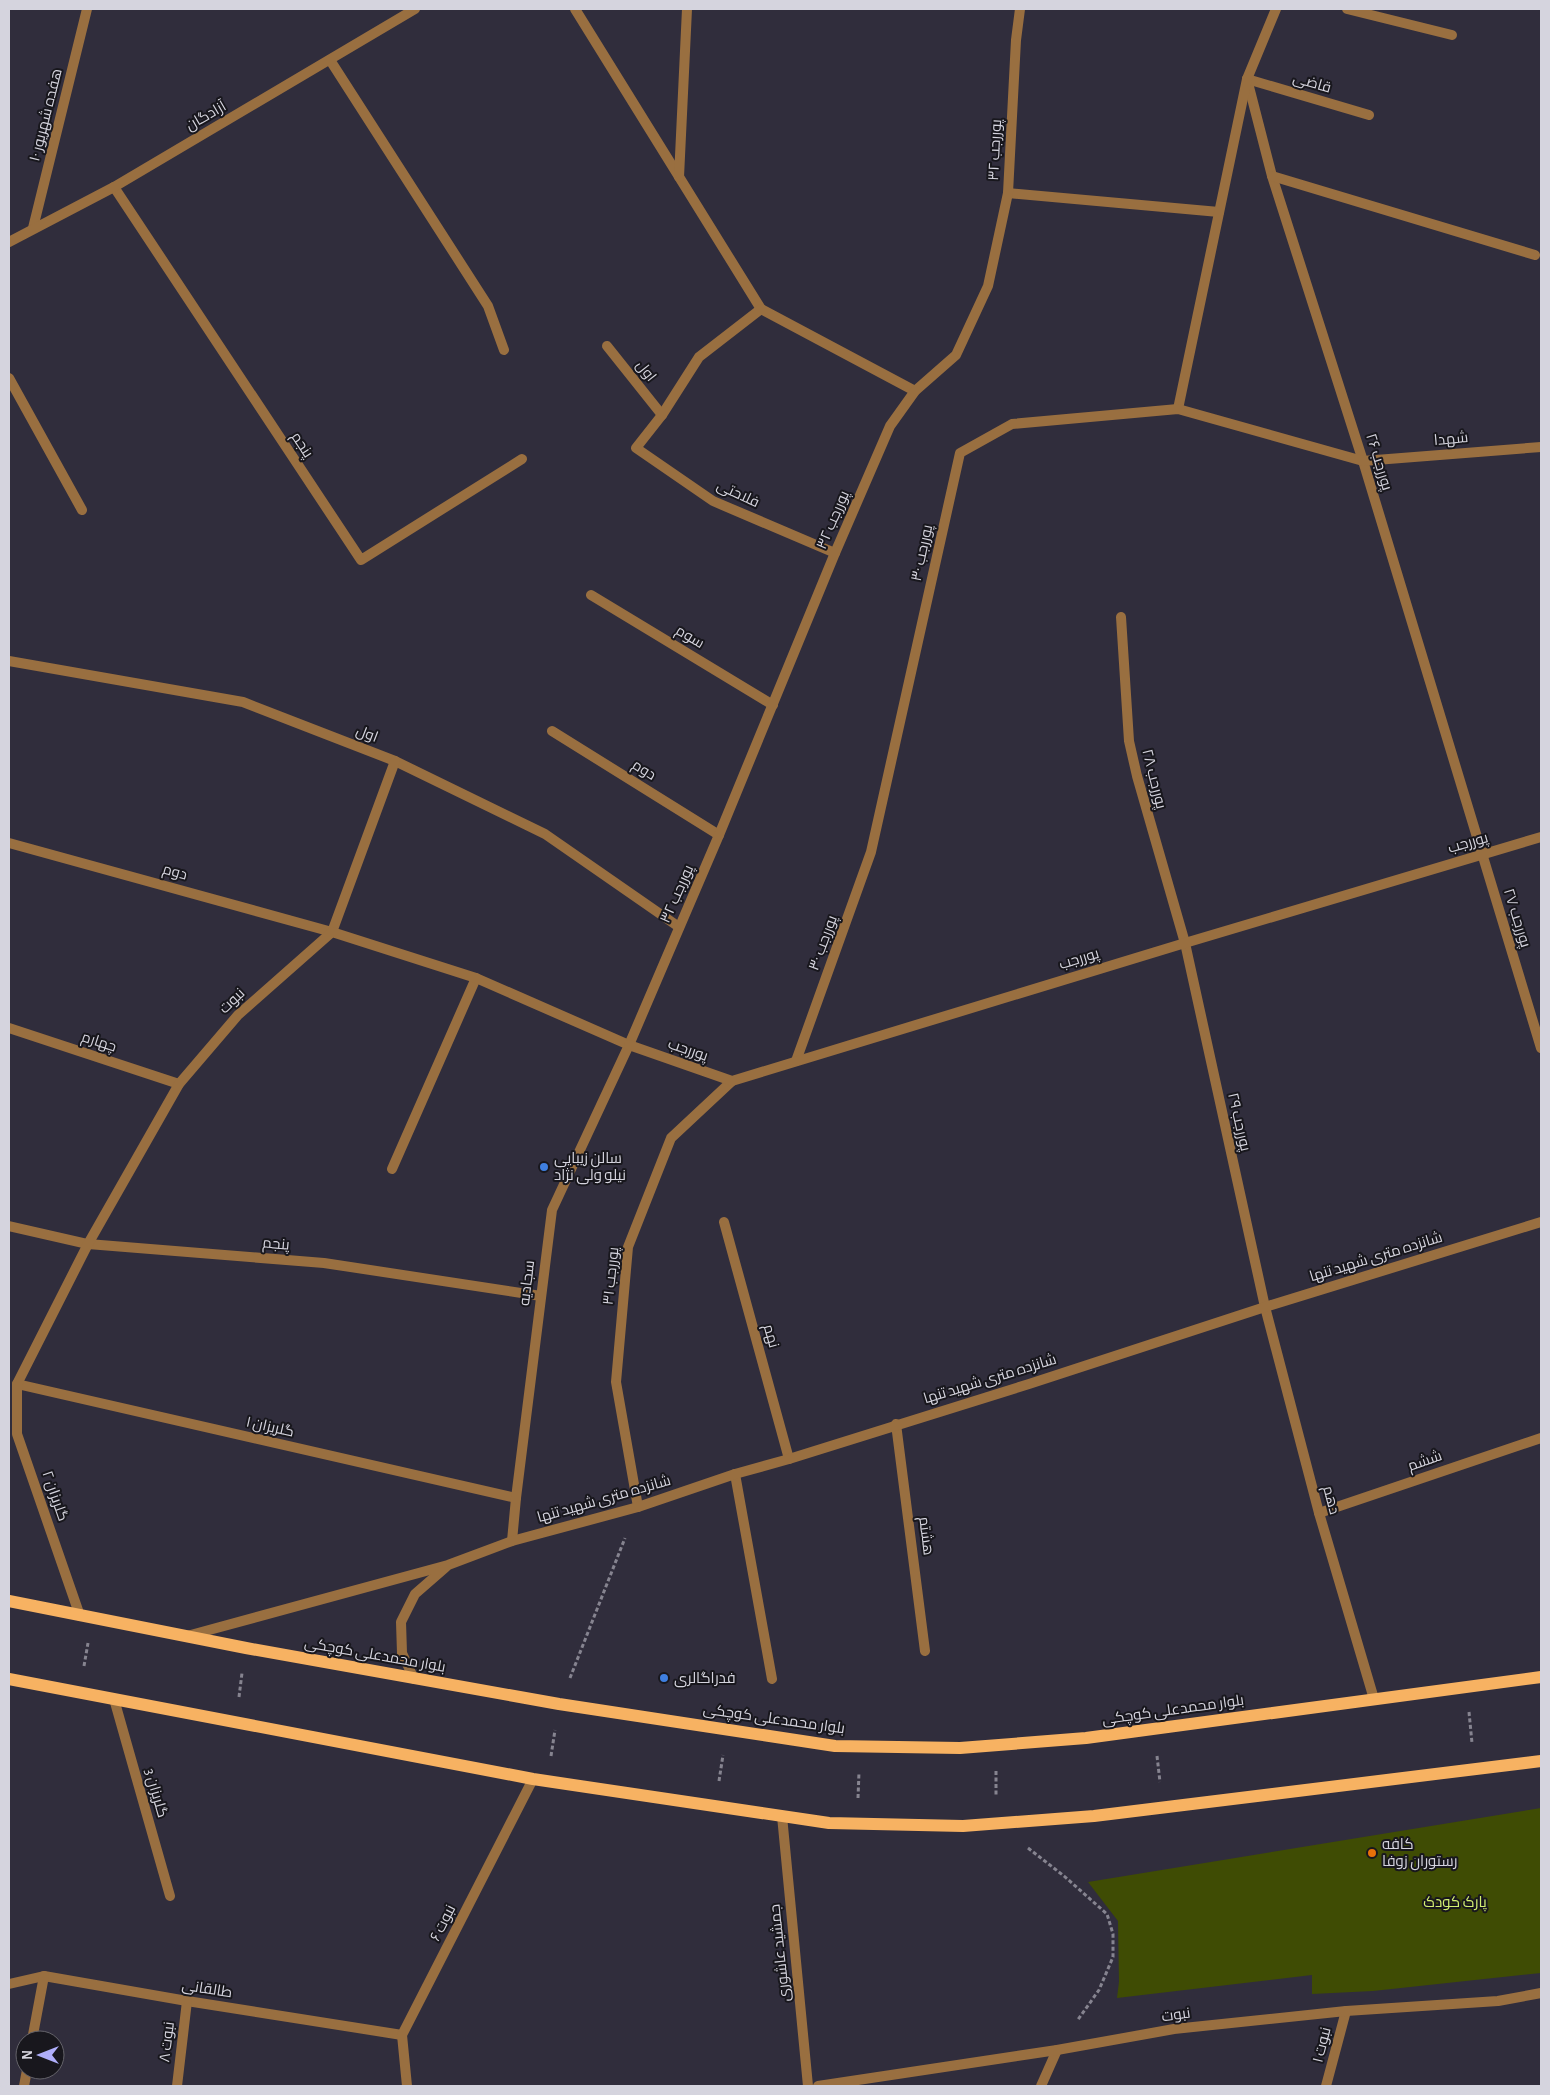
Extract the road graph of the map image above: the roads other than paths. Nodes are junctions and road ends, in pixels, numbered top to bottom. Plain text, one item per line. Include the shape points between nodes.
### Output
1 (87, 9) edge
2 (416, 9) edge
3 (575, 9) edge
4 (687, 9) edge
5 (1020, 9) edge
6 (1276, 9) edge
7 (1347, 9) edge
8 (1452, 35) dead end
9 (330, 60) junction
10 (1247, 79) junction
11 (1369, 115) dead end
12 (1272, 176) junction
13 (680, 177) junction
14 (114, 187) junction
15 (1008, 193) junction
16 (1219, 212) junction
17 (33, 228) junction
18 (9, 242) edge
19 (1535, 255) dead end
20 (761, 309) junction
21 (607, 346) dead end
22 (504, 350) dead end
23 (9, 378) edge
24 (915, 391) junction
25 (1178, 409) junction
26 (662, 415) junction
27 (1541, 446) edge
28 (522, 459) dead end
29 (1363, 461) junction
30 (82, 510) dead end
31 (835, 553) junction
32 (591, 595) dead end
33 (1121, 617) dead end
34 (9, 661) edge
35 (773, 705) junction
36 (552, 732) dead end
37 (396, 761) junction
38 (720, 835) junction
39 (1541, 837) edge
40 (9, 843) edge
41 (1482, 854) junction
42 (679, 927) junction
43 (332, 932) junction
44 (1184, 943) junction
45 (476, 978) junction
46 (9, 1028) edge
47 (629, 1045) junction
48 (1541, 1048) edge
49 (796, 1061) junction
50 (732, 1081) junction
51 (179, 1084) junction
52 (392, 1169) dead end
53 (724, 1222) dead end
54 (1541, 1222) edge
55 (9, 1226) edge
56 (88, 1244) junction
57 (541, 1296) junction
58 (1265, 1306) junction
59 (17, 1384) junction
60 (896, 1424) junction
61 (1541, 1438) edge
62 (789, 1459) junction
63 (735, 1474) junction
64 (516, 1498) junction
65 (638, 1506) junction
66 (1319, 1513) junction
67 (512, 1541) junction
68 (448, 1565) junction
69 (9, 1601) edge
70 (86, 1617) junction
71 (185, 1636) junction
72 (925, 1651) dead end
73 (1541, 1676) edge
74 (9, 1679) edge
75 (414, 1679) junction
76 (772, 1679) dead end
77 (114, 1699) junction
78 (1374, 1699) junction
79 (1541, 1761) edge
80 (533, 1779) junction
81 (782, 1816) junction
82 (170, 1896) dead end
83 (44, 1976) junction
84 (9, 1984) edge
85 (1541, 1993) edge
86 (187, 2001) junction
87 (1346, 2011) junction
88 (34, 2030) edge
89 (402, 2035) junction
90 (1057, 2050) junction
91 (177, 2086) edge
92 (407, 2086) edge
93 (808, 2086) edge
94 (818, 2086) edge
95 (1041, 2086) edge
96 (1326, 2086) edge

1 - 17 street, هفده شهریور ۱۰
2 - 9 street, آزادگان
3 - 13 street
4 - 13 street
5 - 15 street, پوررجب ۳۲
6 - 10 street
7 - 8 street
9 - 14 street, آزادگان
9 - 22 street via 488,306
10 - 11 street, قاضی
10 - 12 street, پوررجب ۲۶
10 - 16 street
12 - 19 street
12 - 29 street, پوررجب ۲۶
13 - 20 street
14 - 17 street, آزادگان
14 - 28 street, پنجم via 360,560
15 - 16 street
15 - 24 street, پوررجب ۳۲ via 988,286 956,355
16 - 25 street
17 - 18 street, آزادگان
20 - 24 street
20 - 26 street via 698,357
21 - 26 street, اول
23 - 30 street
24 - 31 street, پوررجب ۳۲ via 890,426
25 - 29 street, پوررجب ۳۰
25 - 49 street, پوررجب ۳۰ via 1012,424 960,453 871,852
26 - 31 street, فلاحتی via 636,448 713,500
27 - 29 street, شهدا
29 - 41 street, پوررجب ۲۶
31 - 35 street, پوررجب ۳۲
32 - 35 street, سوم
33 - 44 street, پوررجب ۲۸ via 1129,741
34 - 37 street, اول via 243,702
35 - 38 street, پوررجب ۳۲
36 - 38 street, دوم
37 - 42 street, اول via 545,834
37 - 43 street
38 - 42 street, پوررجب ۳۲
39 - 41 street, پوررجب
40 - 43 street, دوم
41 - 44 street, پوررجب
41 - 48 street, پوررجب ۲۷
42 - 47 street, پوررجب ۳۲
43 - 45 street
43 - 51 street, نبوت via 238,1015
44 - 49 street, پوررجب
44 - 58 street, پوررجب ۲۹
45 - 47 street
45 - 52 street
46 - 51 street, چهارم
47 - 50 street, پوررجب
47 - 57 street, سجادیه via 552,1210
49 - 50 street, پوررجب
50 - 65 street, پوررجب ۳۱ via 671,1138 628,1247 616,1382
51 - 56 street, نبوت
53 - 62 street, نهم
54 - 58 street, شانزده متری شهید تنها
55 - 56 street, پنجم
56 - 57 street, پنجم via 324,1263
56 - 59 street, نبوت
57 - 64 street, سجادیه
58 - 60 street, شانزده متری شهید تنها
58 - 66 street, دهم
59 - 64 street, گلریزان ۱
59 - 70 street, گلریزان ۲ via 18,1434
60 - 62 street, شانزده متری شهید تنها
60 - 72 street, هشتم
61 - 66 street, ششم
62 - 63 street, شانزده متری شهید تنها
63 - 65 street, شانزده متری شهید تنها
63 - 76 street
64 - 67 street, سجادیه
65 - 67 street, شانزده متری شهید تنها
66 - 78 street, دهم
67 - 68 street, شانزده متری شهید تنها
68 - 71 street
68 - 75 street via 414,1594 401,1622 402,1653
69 - 70 main road, بلوار محمدعلی کوچکی
70 - 71 main road, بلوار محمدعلی کوچکی
71 - 75 main road, بلوار محمدعلی کوچکی
73 - 78 main road, بلوار محمدعلی کوچکی
74 - 77 main road
75 - 78 main road, بلوار محمدعلی کوچکی via 835,1746 995,1746 1086,1738
77 - 80 main road
77 - 82 street, گلریزان 3
79 - 81 main road via 1163,1808 996,1824 829,1823
80 - 81 main road
80 - 89 street, نبوت ۶
81 - 93 street, جمشید عاشوری
83 - 84 street, طالقانی
83 - 86 street, طالقانی
83 - 88 street
85 - 87 street, نبوت via 1498,2001
86 - 89 street, طالقانی
86 - 91 street, نبوت ۸
87 - 90 street, نبوت via 1174,2029
87 - 96 street, نبوت ۱
89 - 92 street
90 - 94 street, نبوت
90 - 95 street

